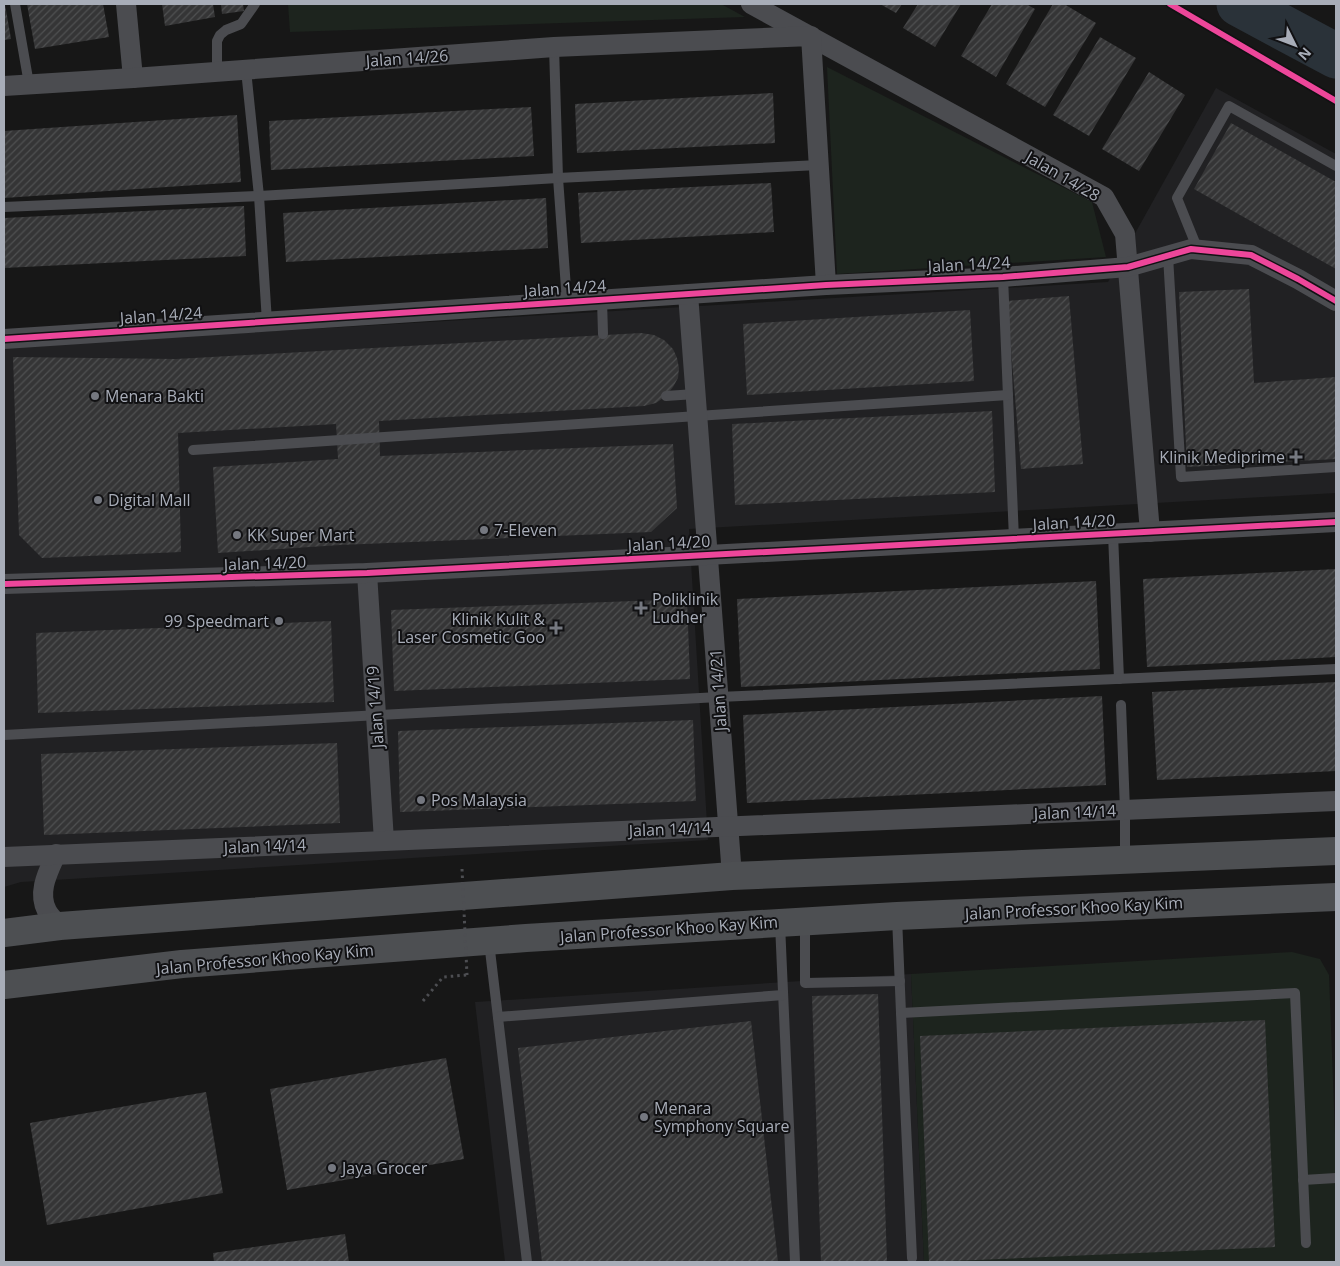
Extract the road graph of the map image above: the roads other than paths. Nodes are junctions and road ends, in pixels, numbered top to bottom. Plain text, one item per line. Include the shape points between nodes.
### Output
1 (15, 4) edge
2 (126, 4) edge
3 (255, 4) edge
4 (751, 4) edge
5 (811, 36) junction
6 (554, 47) junction
7 (246, 70) junction
8 (217, 72) junction
9 (134, 78) junction
10 (29, 84) junction
11 (4, 86) edge
12 (819, 165) junction
13 (1336, 166) edge
14 (558, 178) junction
15 (259, 196) junction
16 (4, 207) edge
17 (1198, 250) junction
18 (1168, 256) junction
19 (1128, 267) junction
20 (1003, 277) junction
21 (826, 285) junction
22 (688, 294) junction
23 (602, 300) junction
24 (1336, 301) edge
25 (567, 302) junction
26 (267, 322) junction
27 (603, 334) dead end
28 (4, 339) edge
29 (696, 394) junction
30 (1008, 395) junction
31 (666, 396) dead end
32 (697, 415) junction
33 (193, 450) dead end
34 (1336, 466) edge
35 (1336, 522) edge
36 (1150, 532) junction
37 (1113, 534) junction
38 (1014, 539) junction
39 (708, 554) junction
40 (367, 573) junction
41 (4, 584) edge
42 (1336, 668) edge
43 (1119, 679) junction
44 (719, 697) junction
45 (1121, 705) dead end
46 (376, 716) junction
47 (4, 735) edge
48 (1336, 801) edge
49 (1125, 810) junction
50 (728, 826) junction
51 (384, 841) junction
52 (1336, 851) edge
53 (56, 854) junction
54 (4, 856) edge
55 (1125, 860) junction
56 (732, 876) junction
57 (1336, 897) edge
58 (897, 916) junction
59 (792, 921) junction
60 (60, 926) junction
61 (4, 933) edge
62 (489, 941) junction
63 (900, 981) junction
64 (4, 985) edge
65 (783, 995) junction
66 (901, 1013) junction
67 (498, 1017) junction
68 (1336, 1178) edge
69 (1303, 1180) junction
70 (1306, 1243) dead end
71 (912, 1258) dead end
72 (527, 1262) edge
73 (795, 1262) edge

1 - 10 lane
2 - 9 street
3 - 8 lane via 241,24 220,35 217,41
4 - 5 street, Jalan 14/28
5 - 6 street, Jalan 14/26
5 - 12 street
5 - 19 street, Jalan 14/28 via 1104,197 1125,234
6 - 7 street, Jalan 14/26
6 - 14 lane
7 - 8 street, Jalan 14/26
7 - 15 lane
8 - 9 street, Jalan 14/26
9 - 10 street, Jalan 14/26
10 - 11 street, Jalan 14/26
12 - 14 lane
12 - 21 street
13 - 17 lane via 1229,106 1177,198
14 - 15 lane
14 - 25 lane
15 - 16 lane
15 - 26 lane
17 - 18 street, Jalan 14/24
17 - 24 street, Jalan 14/24 via 1251,255
18 - 19 street, Jalan 14/24
18 - 34 lane via 1181,476
19 - 20 street, Jalan 14/24
19 - 36 street, Jalan 14/28
20 - 21 street, Jalan 14/24
20 - 30 lane
21 - 22 street, Jalan 14/24
22 - 23 street, Jalan 14/24
22 - 29 street, Jalan 14/21
23 - 25 street, Jalan 14/24
23 - 27 lane
25 - 26 street, Jalan 14/24
26 - 28 street, Jalan 14/24
29 - 31 lane
29 - 32 street, Jalan 14/21
30 - 32 lane
30 - 38 lane
32 - 33 lane
32 - 39 street, Jalan 14/21
35 - 36 street, Jalan 14/20
36 - 37 street, Jalan 14/20
37 - 38 street, Jalan 14/20
37 - 43 lane
38 - 39 street, Jalan 14/20
39 - 40 street, Jalan 14/20
39 - 44 street, Jalan 14/21
40 - 41 street, Jalan 14/20
40 - 46 street, Jalan 14/19
42 - 43 lane
43 - 44 lane
44 - 46 lane
44 - 50 street, Jalan 14/21
45 - 49 lane
46 - 47 lane
46 - 51 street, Jalan 14/19
48 - 49 street, Jalan 14/14
49 - 50 street, Jalan 14/14
49 - 55 lane
50 - 51 street, Jalan 14/14
50 - 56 street, Jalan 14/21
51 - 53 street, Jalan 14/14
52 - 55 main road
53 - 54 street, Jalan 14/14
53 - 60 street via 42,895 47,912
55 - 56 main road
56 - 60 main road
57 - 58 main road, Jalan Professor Khoo Kay Kim
58 - 59 main road, Jalan Professor Khoo Kay Kim
58 - 63 lane
59 - 62 main road, Jalan Professor Khoo Kay Kim
59 - 63 lane via 805,983
59 - 65 lane
60 - 61 main road
62 - 64 main road, Jalan Professor Khoo Kay Kim via 182,964
62 - 67 lane
63 - 66 lane
65 - 67 lane
65 - 73 lane
66 - 69 lane via 1294,993
66 - 71 lane
67 - 72 lane
68 - 69 lane
69 - 70 lane

